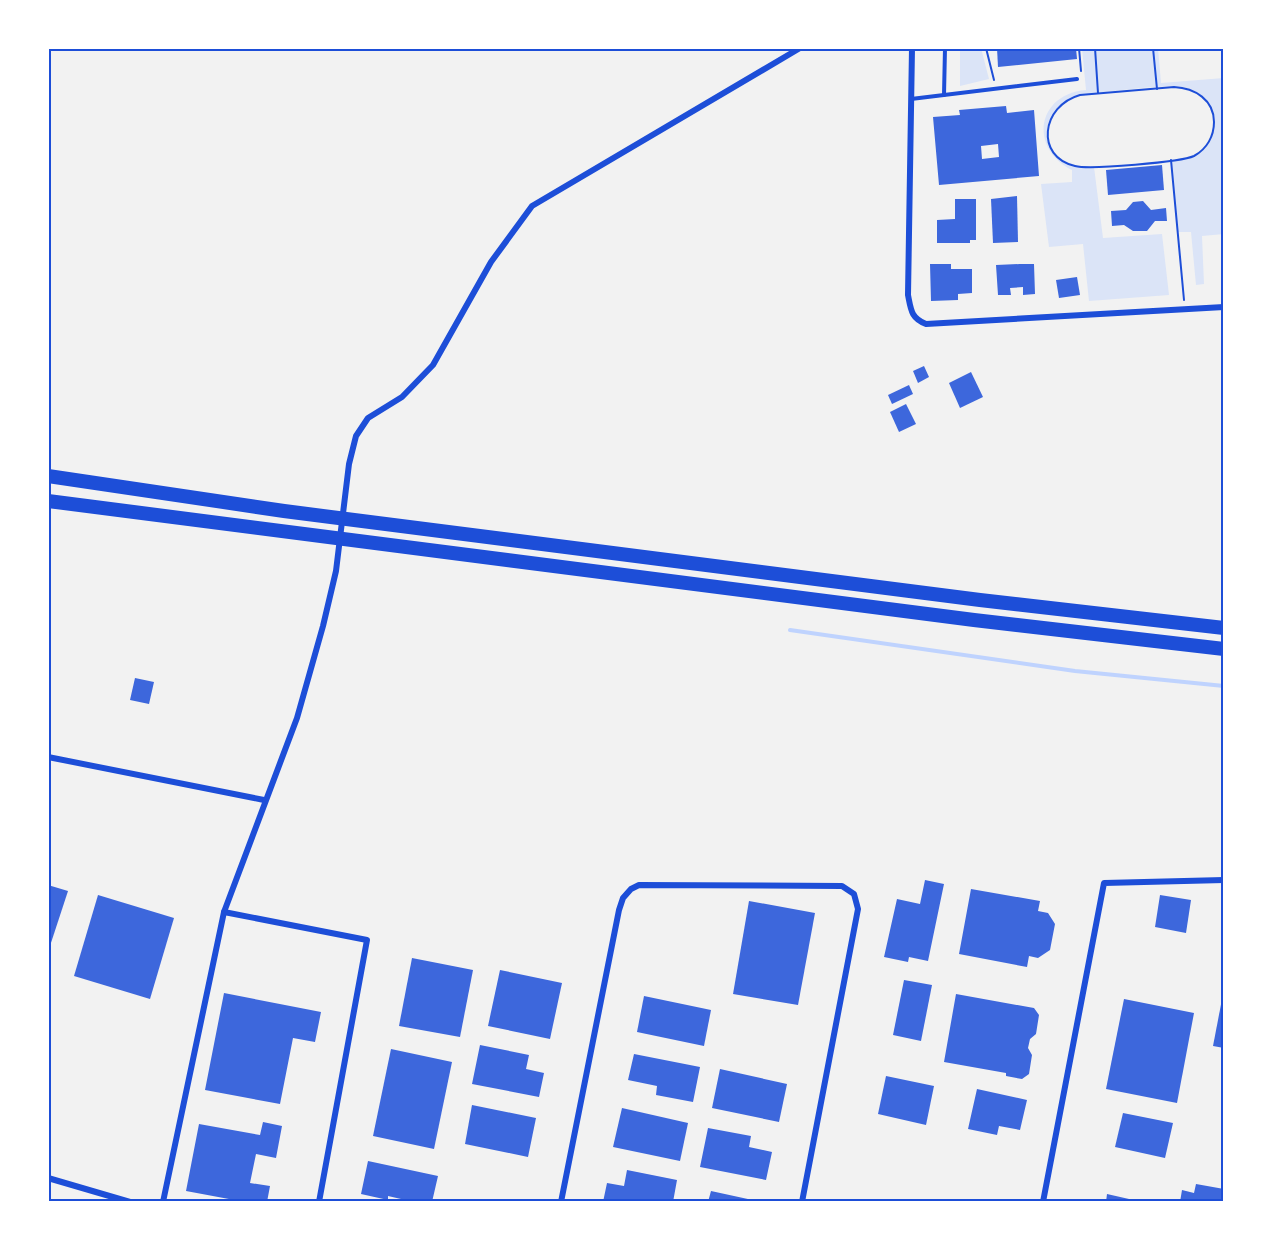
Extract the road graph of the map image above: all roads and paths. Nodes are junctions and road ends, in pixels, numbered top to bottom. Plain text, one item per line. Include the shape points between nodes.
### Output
1 (800, 48) edge
2 (912, 48) edge
3 (945, 48) edge
4 (986, 48) edge
5 (1079, 48) edge
6 (1095, 48) edge
7 (1153, 48) edge
8 (1077, 79) joint
9 (1157, 88) junction
10 (996, 89) junction
11 (1098, 94) junction
12 (944, 95) junction
13 (911, 99) junction
14 (1171, 160) junction
15 (1224, 307) edge
16 (1185, 309) junction
17 (48, 476) edge
18 (48, 501) edge
19 (1224, 628) edge
20 (1224, 649) edge
21 (48, 757) edge
22 (264, 800) junction
23 (1224, 880) edge
24 (224, 912) junction
25 (48, 1178) edge
26 (130, 1202) edge
27 (163, 1202) edge
28 (319, 1202) edge
29 (561, 1202) edge
30 (802, 1202) edge
31 (1043, 1202) edge

1 - 22 street via 532,206 491,262 433,365 402,397 368,418 356,436 349,464 336,571 297,718
2 - 13 street
3 - 12 lane
4 - 10 path
5 - 8 path via 1082,78
6 - 11 path
7 - 9 path
8 - 10 lane
9 - 11 path
9 - 14 path via 1196,92 1211,108 1214,120 1209,142 1202,150 1192,157
10 - 12 lane
11 - 14 path via 1068,99 1051,116 1049,141 1063,161 1087,167
12 - 13 lane
13 - 16 street via 908,295 916,320 926,324
14 - 16 path
15 - 16 street
17 - 19 highway via 295,512
18 - 20 highway
21 - 22 street
22 - 24 street
23 - 31 street via 1104,883
24 - 27 street
24 - 28 street via 367,940
25 - 26 street
29 - 30 street via 619,910 631,889 639,885 842,886 854,894 858,909

